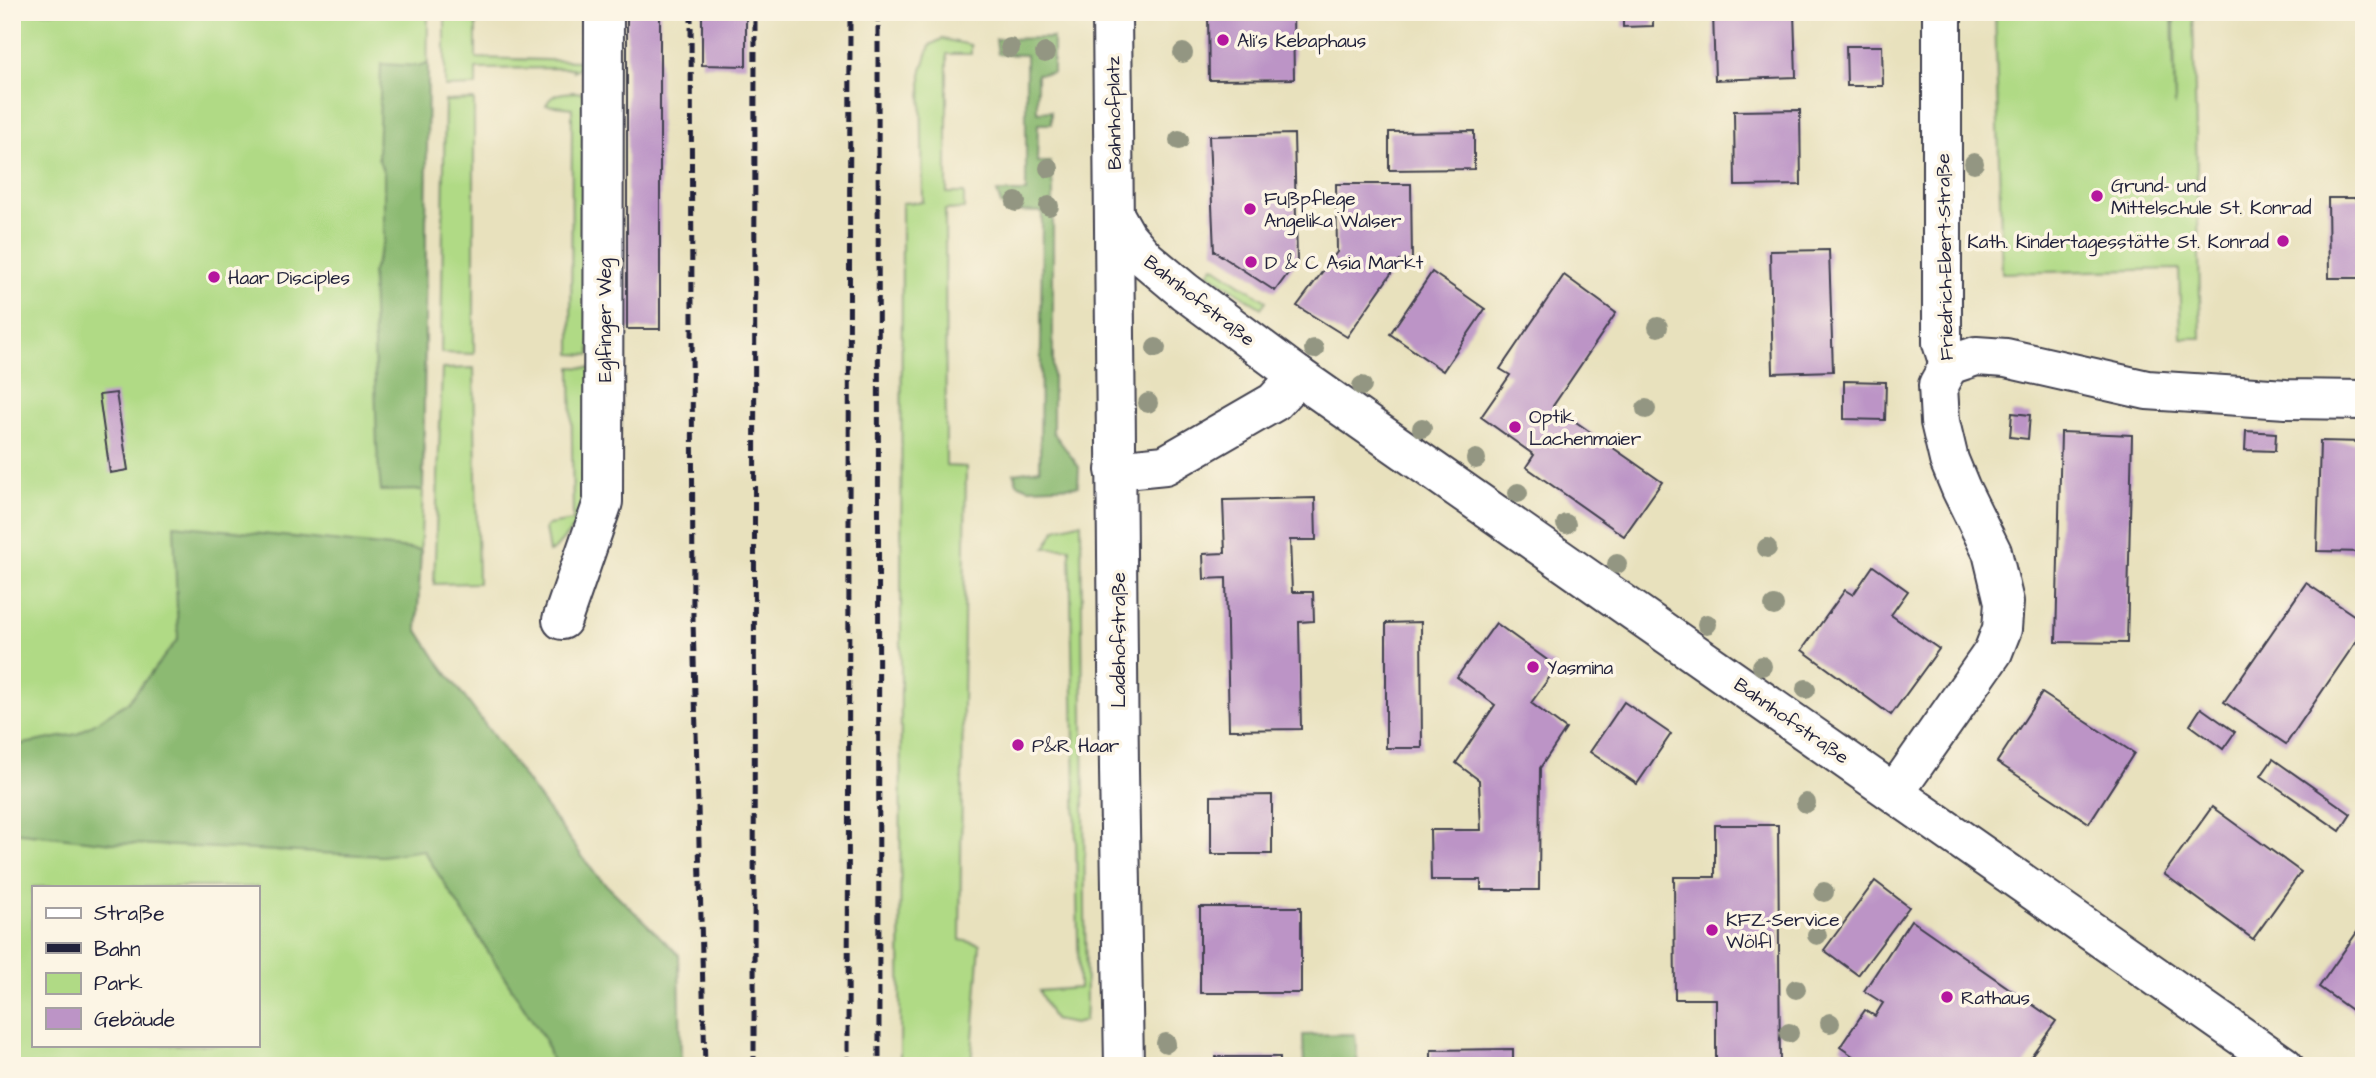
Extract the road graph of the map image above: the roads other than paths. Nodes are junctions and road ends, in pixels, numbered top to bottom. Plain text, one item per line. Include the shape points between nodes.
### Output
1 (604, 12) edge
2 (1112, 12) edge
3 (1942, 12) edge
4 (1114, 214) junction
5 (1949, 365) junction
6 (1298, 376) junction
7 (2364, 400) edge
8 (1115, 470) junction
9 (562, 620) dead end
10 (1895, 792) junction
11 (1124, 1066) edge
12 (2284, 1066) edge

1 - 9 street, Eglfinger Weg via 603,502
2 - 4 street, Bahnhofplatz
3 - 5 street, Friedrich-Ebert-Straße via 1942,343
4 - 6 street, Bahnhofstraße via 1146,258
4 - 8 street, Ladehofstraße
5 - 7 street via 1976,356 2006,358 2147,390
5 - 10 street, Friedrich-Ebert-Straße via 1938,385 1940,422 1949,460 1992,552 2004,602 2002,629 1993,652
6 - 8 street via 1274,402 1165,465
6 - 10 street, Bahnhofstraße
8 - 11 street, Ladehofstraße
10 - 12 street, Bahnhofstraße

